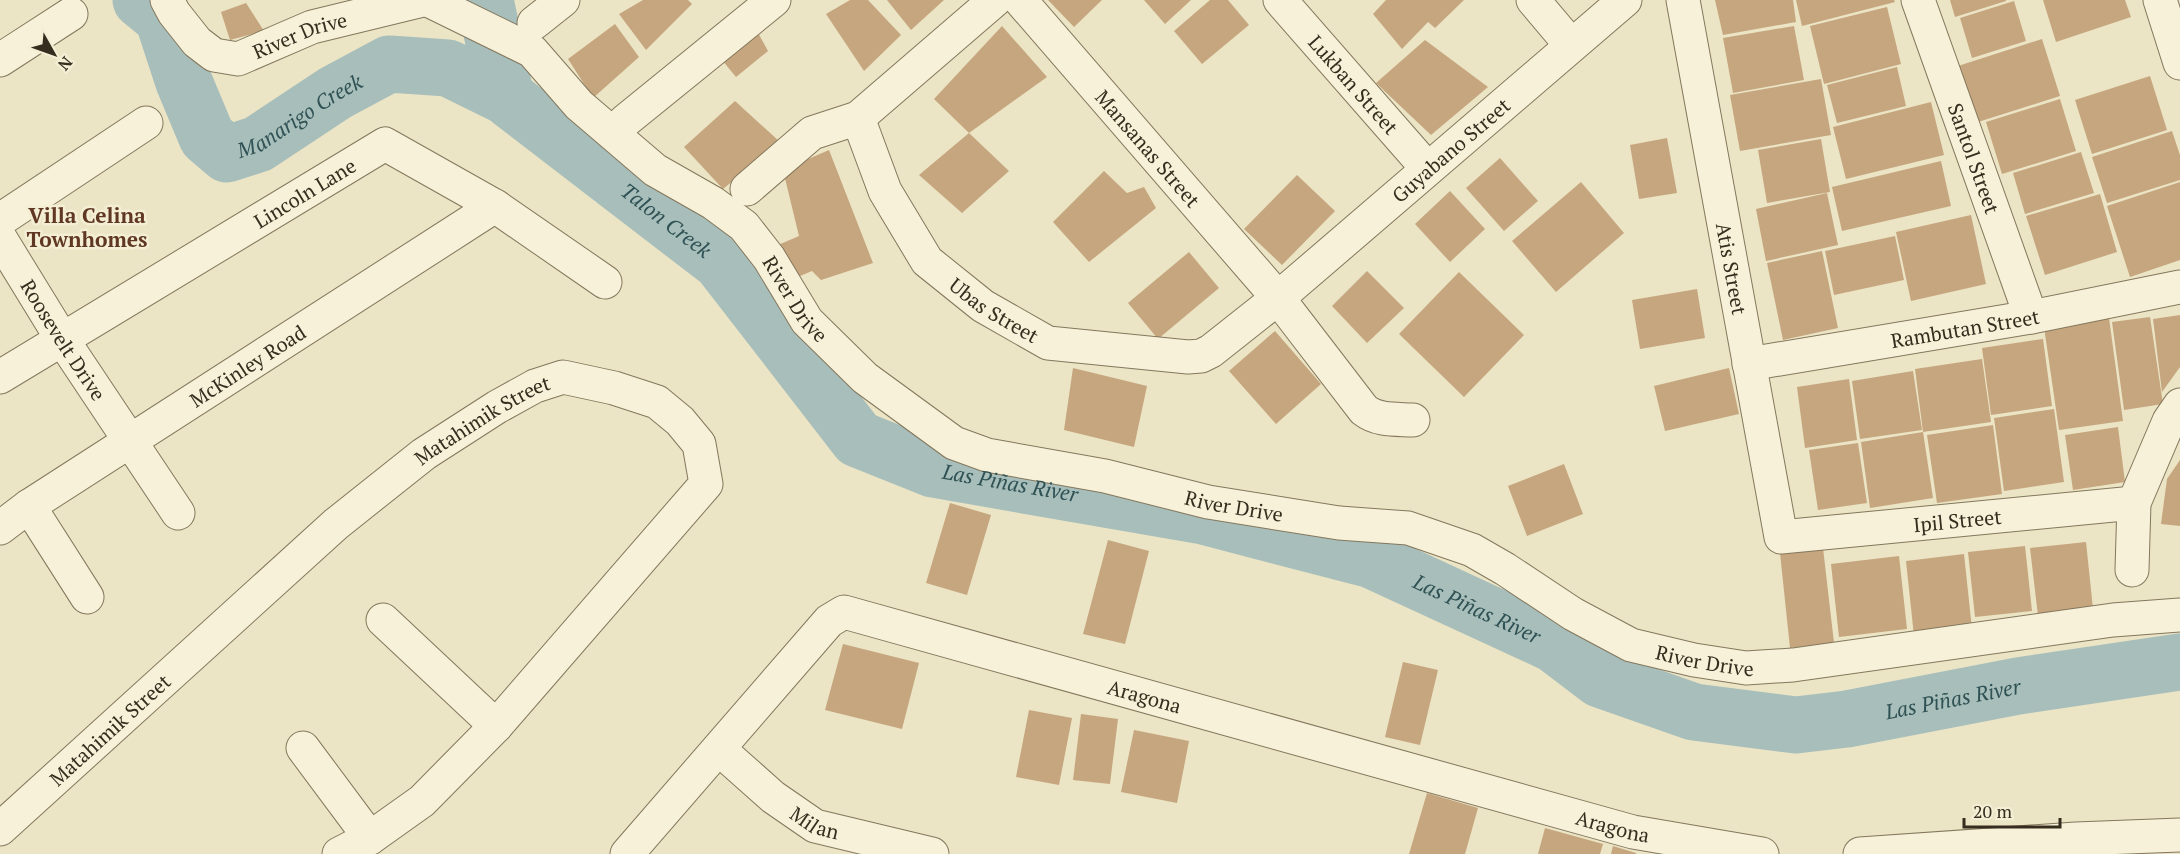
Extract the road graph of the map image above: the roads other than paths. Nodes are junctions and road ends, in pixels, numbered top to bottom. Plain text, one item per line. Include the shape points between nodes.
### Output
1 (167, 0) edge
2 (562, 0) edge
3 (774, 0) edge
4 (995, 0) edge
5 (1020, 0) edge
6 (1280, 0) edge
7 (1533, 0) edge
8 (1624, 0) edge
9 (1683, 0) edge
10 (1918, 0) edge
11 (2160, 0) edge
12 (431, 3) edge
13 (71, 14) dead end
14 (533, 37) junction
15 (1571, 45) junction
16 (0, 60) edge
17 (2180, 63) edge
18 (858, 118) junction
19 (625, 121) dead end
20 (146, 123) dead end
21 (1427, 168) junction
22 (747, 189) dead end
23 (495, 206) junction
24 (0, 220) edge
25 (0, 238) edge
26 (605, 282) dead end
27 (2180, 287) edge
28 (1278, 298) junction
29 (2031, 317) junction
30 (62, 339) junction
31 (1749, 364) junction
32 (0, 377) edge
33 (2180, 405) edge
34 (1413, 420) dead end
35 (130, 441) junction
36 (2134, 503) junction
37 (28, 506) junction
38 (178, 513) dead end
39 (0, 528) edge
40 (1781, 537) joint
41 (2132, 570) dead end
42 (87, 597) dead end
43 (2180, 615) edge
44 (383, 620) dead end
45 (496, 726) junction
46 (303, 748) dead end
47 (719, 749) junction
48 (0, 829) edge
49 (2180, 835) edge
50 (370, 838) junction
51 (339, 854) edge
52 (627, 854) edge
53 (932, 854) edge
54 (1762, 854) edge
55 (1860, 854) edge

1 - 12 street, River Drive via 197,42 214,56 238,59 312,27
2 - 14 street
3 - 19 street
4 - 18 street
5 - 28 street, Mansanas Street
6 - 21 street, Lukban Street
7 - 15 street
8 - 15 street, Guyabano Street
9 - 31 street, Atis Street
10 - 29 street, Santol Street
11 - 17 street
12 - 14 street, River Drive
13 - 16 street
14 - 43 street, River Drive via 579,105 655,170 744,226 769,258 807,321 865,378 954,442 987,455 1105,476 1220,504 1339,523 1408,528 1472,550 1573,614 1632,645 1746,668 1793,665 2113,620
15 - 21 street, Guyabano Street
18 - 22 street via 812,134
18 - 28 street, Ubas Street via 885,191 927,261 983,306 1048,343 1201,356
20 - 24 street
21 - 28 street, Guyabano Street
23 - 26 street, Lincoln Lane
23 - 30 street, Lincoln Lane via 385,144
23 - 35 street, McKinley Road
25 - 30 street, Roosevelt Drive
27 - 29 street, Rambutan Street
28 - 34 street, Mansanas Street via 1364,410 1384,419
29 - 31 street, Rambutan Street
30 - 32 street, Lincoln Lane
30 - 35 street, Roosevelt Drive
31 - 40 street, Atis Street
33 - 36 street via 2169,420
35 - 37 street, McKinley Road
35 - 38 street, Roosevelt Drive
36 - 40 street, Ipil Street
36 - 41 street
37 - 39 street, McKinley Road
37 - 42 street
44 - 45 street
45 - 48 street, Matahimik Street via 706,484 699,444 657,402 563,377 535,386 496,407 424,454 336,524
45 - 50 street, Matahimik Street via 422,801
46 - 50 street
47 - 52 street, Aragona
47 - 53 street, Milan via 773,797 815,826
47 - 54 street, Aragona via 829,621 844,612 1632,832
49 - 55 street
50 - 51 street, Matahimik Street

